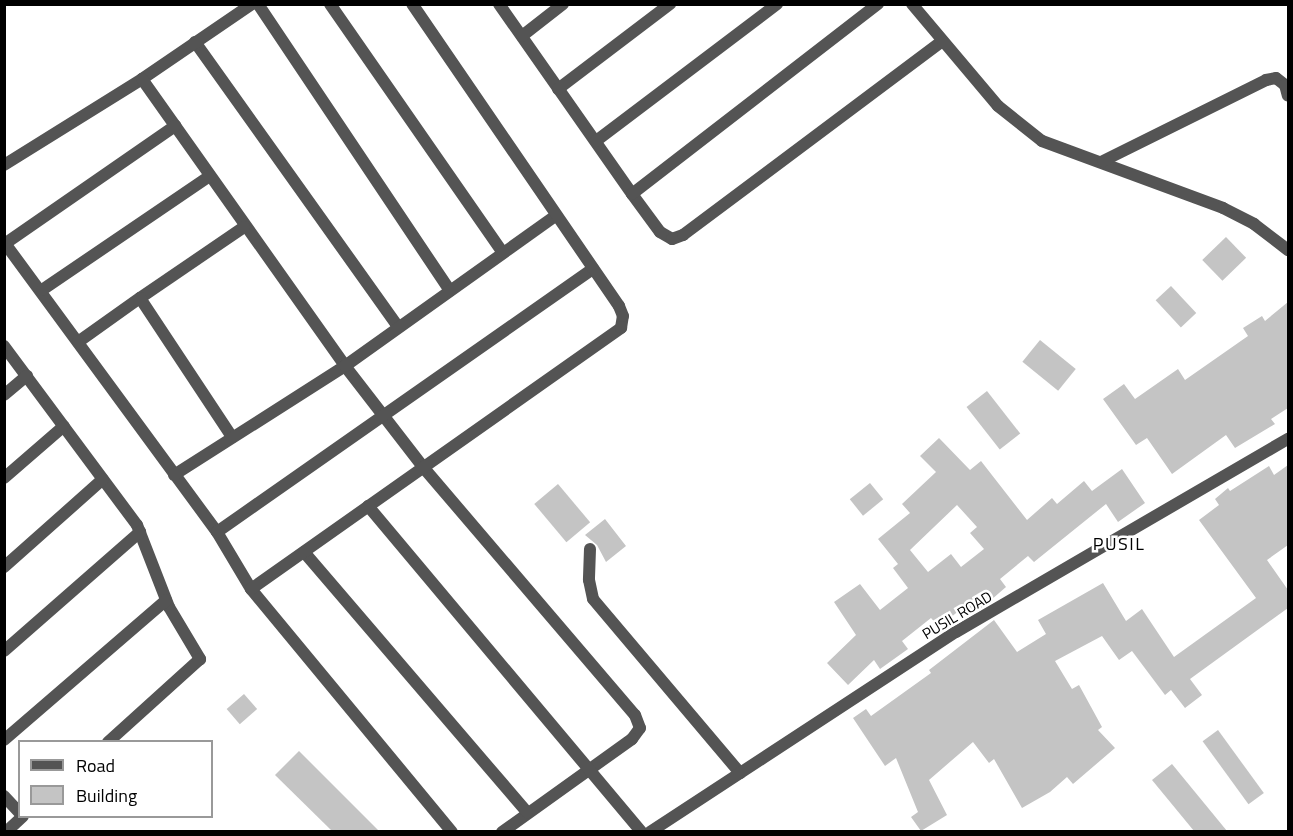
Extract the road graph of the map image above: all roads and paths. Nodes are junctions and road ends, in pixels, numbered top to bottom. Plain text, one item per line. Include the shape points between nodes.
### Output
1 (252, 4) edge
2 (258, 4) edge
3 (330, 4) edge
4 (412, 4) edge
5 (499, 4) edge
6 (563, 4) edge
7 (670, 4) edge
8 (777, 4) edge
9 (878, 4) edge
10 (912, 4) edge
11 (522, 36) junction
12 (195, 42) junction
13 (941, 42) junction
14 (142, 79) junction
15 (558, 88) junction
16 (1288, 96) edge
17 (176, 126) junction
18 (596, 141) junction
19 (1102, 161) junction
20 (4, 165) edge
21 (210, 176) junction
22 (632, 194) junction
23 (555, 216) junction
24 (243, 227) junction
25 (5, 243) edge
26 (1288, 250) edge
27 (503, 253) junction
28 (593, 269) junction
29 (42, 290) junction
30 (450, 291) junction
31 (140, 298) junction
32 (398, 327) junction
33 (78, 342) junction
34 (4, 346) edge
35 (345, 366) junction
36 (27, 376) junction
37 (4, 395) edge
38 (384, 415) junction
39 (64, 426) junction
40 (232, 437) junction
41 (1288, 439) edge
42 (423, 467) junction
43 (174, 475) junction
44 (4, 478) edge
45 (103, 479) junction
46 (368, 506) junction
47 (217, 531) junction
48 (140, 532) junction
49 (590, 549) dead end
50 (304, 552) junction
51 (4, 567) edge
52 (251, 589) junction
53 (166, 600) junction
54 (4, 651) edge
55 (4, 740) edge
56 (109, 740) edge
57 (591, 767) junction
58 (740, 773) junction
59 (4, 796) edge
60 (18, 812) edge
61 (527, 812) junction
62 (20, 818) edge
63 (6, 831) edge
64 (452, 831) edge
65 (502, 831) edge
66 (642, 831) edge
67 (650, 831) edge

1 - 12 street
2 - 30 street
3 - 27 street
4 - 23 street
5 - 11 street
6 - 11 street
7 - 15 street
8 - 18 street
9 - 22 street
10 - 13 street
11 - 15 street
12 - 14 street
12 - 32 street
13 - 19 street via 1019,126 1042,141
13 - 22 street via 684,235 672,239 660,232
14 - 17 street
14 - 20 street
15 - 18 street
16 - 19 street via 1285,85 1276,78 1266,80
17 - 21 street
17 - 25 street
18 - 22 street
19 - 26 street via 1223,208 1254,224
21 - 24 street
21 - 29 street
23 - 27 street
23 - 28 street
24 - 31 street
24 - 35 street
25 - 29 street
27 - 30 street
28 - 38 street
28 - 42 street via 619,306 623,316 621,328
29 - 33 street
30 - 32 street
31 - 33 street
31 - 40 street
32 - 35 street
33 - 43 street
34 - 36 street
35 - 38 street
35 - 40 street
36 - 37 street
36 - 39 street
38 - 42 street
38 - 47 street
39 - 44 street
39 - 45 street
40 - 43 street
41 - 58 street, PUSIL ROAD via 956,632
42 - 46 street
42 - 57 street via 635,715 640,728 632,739
43 - 47 street
45 - 48 street
45 - 51 street
46 - 50 street
46 - 57 street
47 - 52 street
48 - 53 street
48 - 54 street
49 - 58 street via 593,599
50 - 52 street
50 - 61 street
52 - 64 street
53 - 55 street
53 - 56 street via 201,659
57 - 61 street
57 - 66 street
58 - 67 street, PUSIL ROAD
59 - 60 street
61 - 65 street
62 - 63 street

